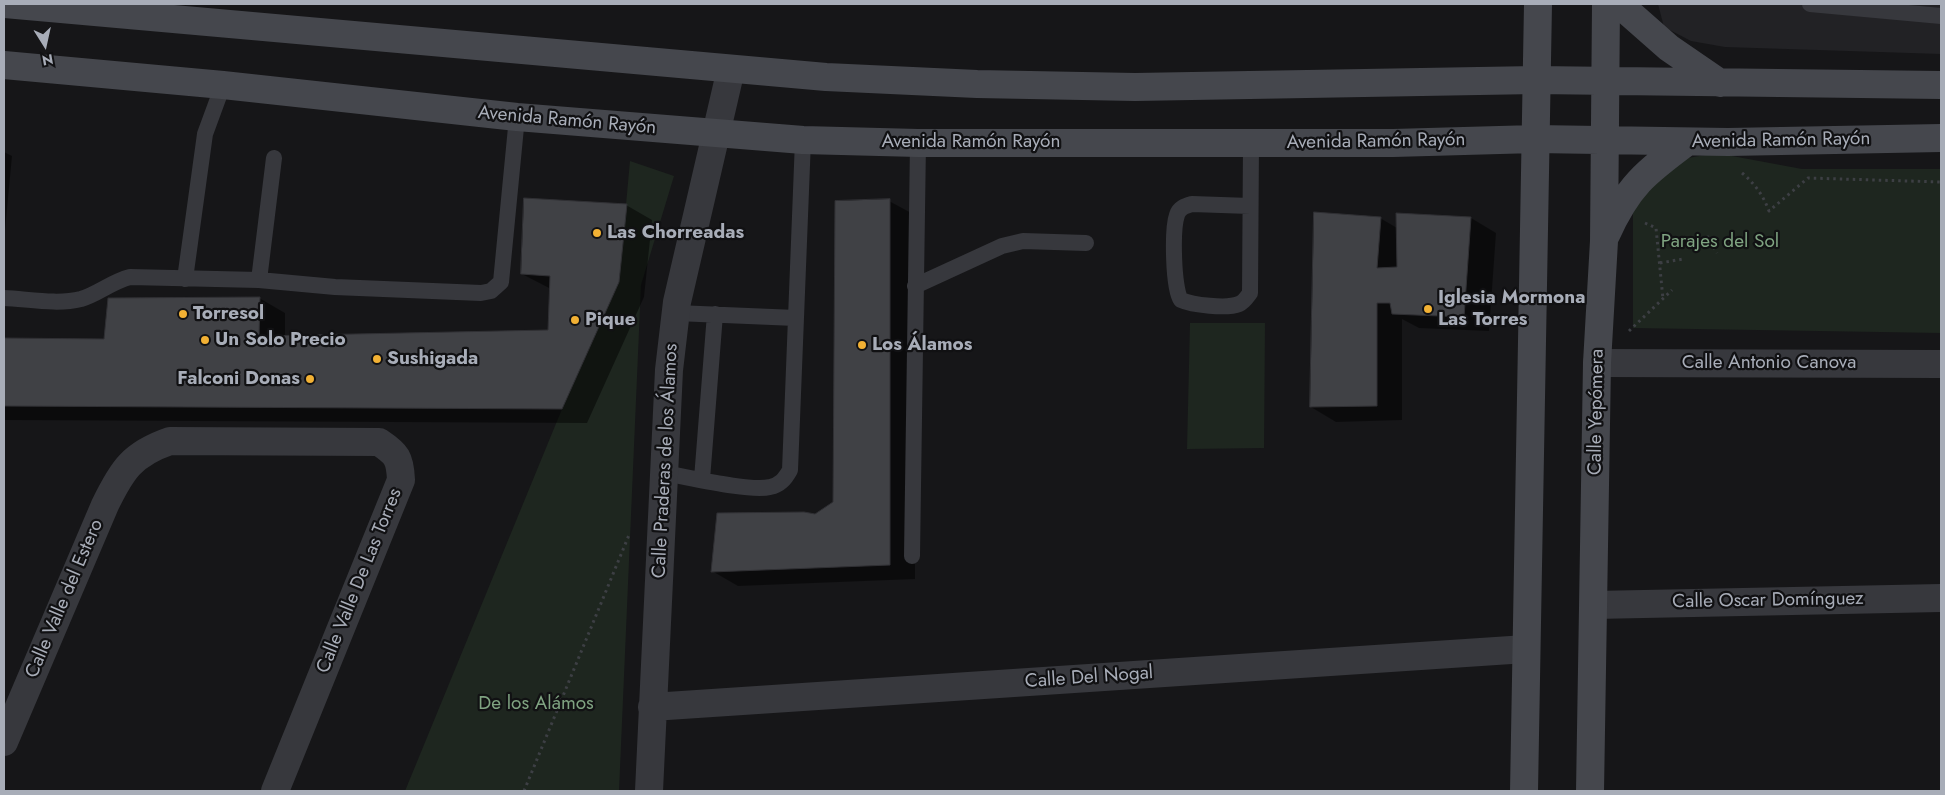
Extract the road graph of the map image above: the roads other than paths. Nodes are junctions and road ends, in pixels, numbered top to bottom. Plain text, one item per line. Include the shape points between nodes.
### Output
1 (5, 4) edge
2 (1538, 4) edge
3 (1606, 4) edge
4 (1619, 4) edge
5 (1810, 4) edge
6 (1941, 16) edge
7 (4, 65) edge
8 (731, 68) junction
9 (1536, 80) junction
10 (1604, 81) junction
11 (1720, 83) junction
12 (223, 85) junction
13 (1941, 85) edge
14 (517, 118) junction
15 (715, 134) junction
16 (1941, 138) edge
17 (1535, 139) junction
18 (802, 140) junction
19 (1605, 141) junction
20 (1687, 142) junction
21 (918, 143) junction
22 (1251, 143) junction
23 (274, 158) dead end
24 (1250, 206) junction
25 (1604, 241) junction
26 (1086, 244) dead end
27 (185, 279) junction
28 (260, 280) junction
29 (915, 286) junction
30 (4, 298) edge
31 (676, 313) junction
32 (715, 314) junction
33 (796, 318) junction
34 (1597, 363) junction
35 (1941, 364) edge
36 (133, 459) joint
37 (664, 473) junction
38 (702, 480) junction
39 (912, 556) dead end
40 (1941, 598) edge
41 (1594, 605) junction
42 (1526, 649) junction
43 (652, 707) junction
44 (4, 742) edge
45 (275, 791) edge
46 (649, 791) edge
47 (1524, 791) edge
48 (1590, 791) edge

1 - 8 main road
2 - 9 main road
3 - 10 main road, Calle Yepómera
4 - 11 main road via 1668,48
5 - 6 lane
7 - 12 main road, Avenida Ramón Rayón
8 - 9 main road via 826,77 1135,87
8 - 15 street, Calle Praderas de los Álamos
9 - 10 main road
9 - 17 main road
10 - 11 main road
10 - 19 main road, Calle Yepómera
11 - 13 main road
12 - 14 main road, Avenida Ramón Rayón
12 - 27 lane via 205,134
14 - 15 main road, Avenida Ramón Rayón
14 - 28 lane via 501,282 497,288 481,293 415,292
15 - 18 main road, Avenida Ramón Rayón
15 - 31 street, Calle Praderas de los Álamos
16 - 20 main road, Avenida Ramón Rayón
17 - 19 main road, Avenida Ramón Rayón
17 - 22 main road, Avenida Ramón Rayón
17 - 42 main road
18 - 21 main road, Avenida Ramón Rayón
18 - 33 lane
19 - 20 main road, Avenida Ramón Rayón
19 - 25 main road, Calle Yepómera
20 - 25 main road via 1636,184 1623,200
21 - 22 main road, Avenida Ramón Rayón
21 - 29 lane
22 - 24 lane
23 - 28 lane
24 - 24 lane via 1192,204 1177,214 1174,226 1176,289 1181,300 1229,306 1245,301 1250,293
25 - 34 main road, Calle Yepómera
26 - 29 lane via 1023,241 1009,244
27 - 28 lane
27 - 30 lane via 130,277 105,286 92,295 66,301
29 - 39 lane
31 - 32 lane
31 - 37 street, Calle Praderas de los Álamos via 669,370
32 - 33 lane
32 - 38 lane
33 - 38 lane via 790,470 783,481 770,487
34 - 35 street, Calle Antonio Canova
34 - 41 main road, Calle Yepómera
36 - 44 street, Calle Valle del Estero via 118,478 105,505
36 - 45 street, Calle Valle De Las Torres via 170,441 379,442 393,451 400,462 400,480 389,510
37 - 38 lane
37 - 43 street, Calle Praderas de los Álamos
40 - 41 street, Calle Oscar Domínguez
41 - 48 main road, Calle Yepómera
42 - 43 street, Calle Del Nogal
42 - 47 main road
43 - 46 street, Calle Praderas de los Álamos

